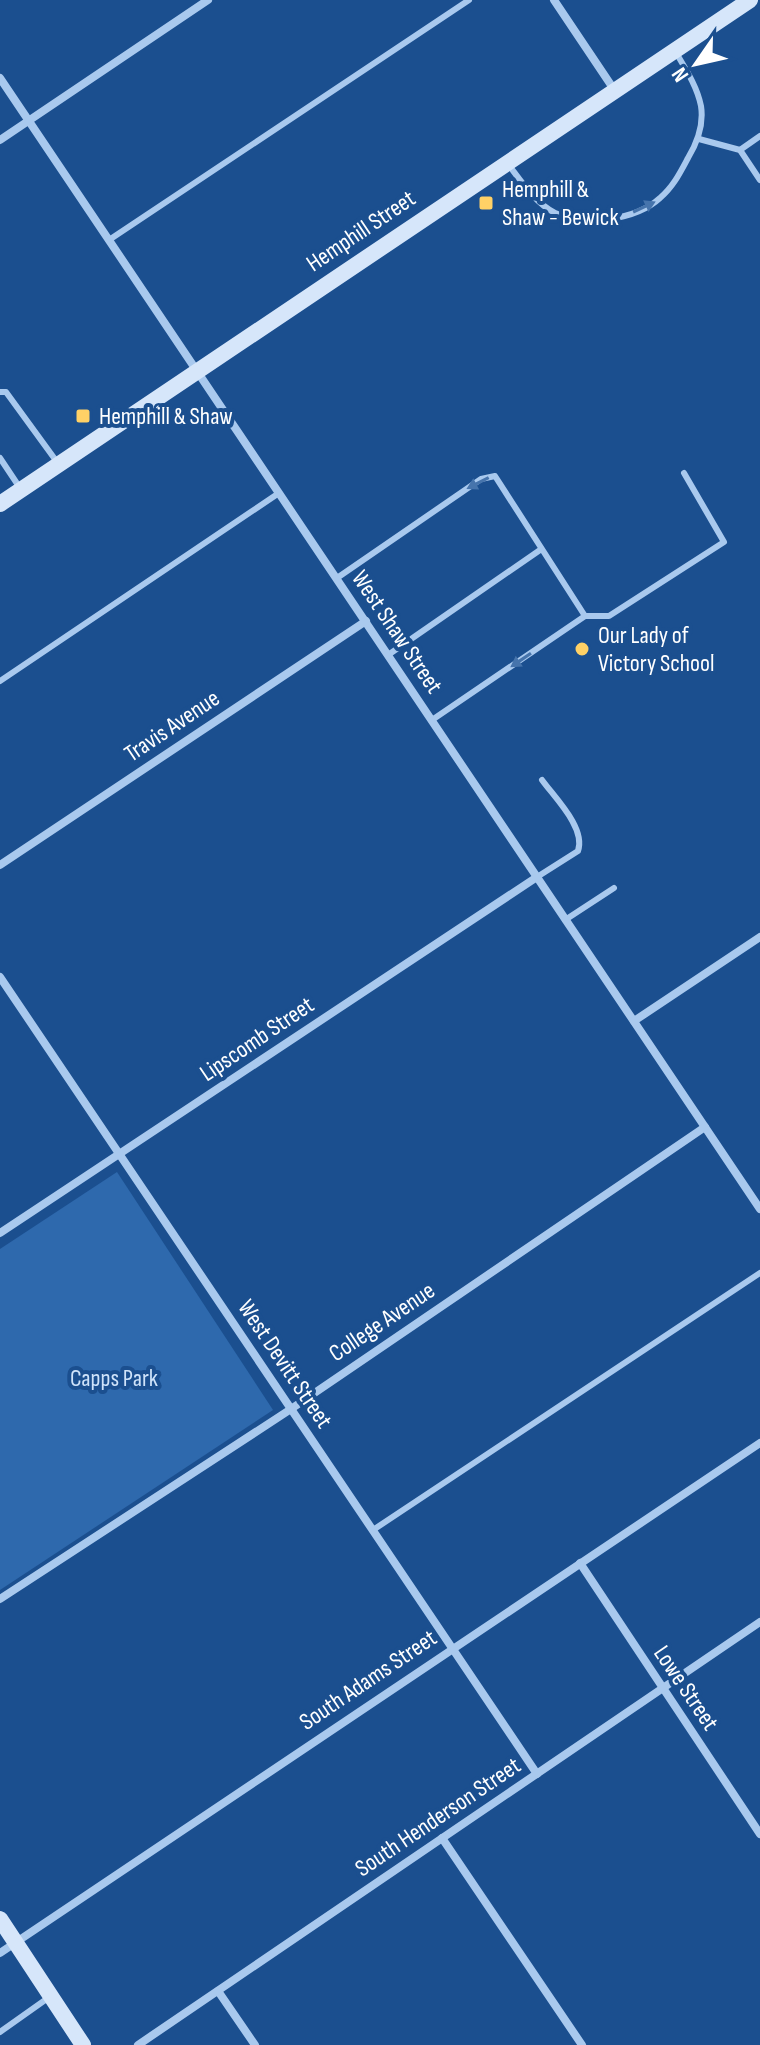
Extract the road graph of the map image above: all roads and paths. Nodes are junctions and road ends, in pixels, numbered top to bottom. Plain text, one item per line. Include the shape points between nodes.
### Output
1 (208, 0) edge
2 (469, 0) edge
3 (554, 0) edge
4 (750, 0) edge
5 (675, 51) junction
6 (0, 78) edge
7 (615, 91) junction
8 (29, 121) junction
9 (760, 136) edge
10 (699, 139) junction
11 (0, 140) edge
12 (740, 150) junction
13 (507, 162) junction
14 (760, 180) edge
15 (109, 240) junction
16 (197, 371) junction
17 (0, 392) edge
18 (0, 458) edge
19 (59, 464) junction
20 (684, 473) dead end
21 (21, 489) junction
22 (279, 493) junction
23 (0, 504) edge
24 (540, 550) junction
25 (337, 578) junction
26 (585, 616) junction
27 (366, 621) junction
28 (388, 655) junction
29 (0, 681) edge
30 (432, 720) junction
31 (542, 780) dead end
32 (0, 865) edge
33 (537, 877) junction
34 (614, 888) dead end
35 (565, 920) junction
36 (760, 937) edge
37 (0, 977) edge
38 (634, 1021) junction
39 (705, 1127) junction
40 (119, 1154) junction
41 (760, 1209) edge
42 (0, 1233) edge
43 (760, 1273) edge
44 (291, 1409) junction
45 (760, 1443) edge
46 (373, 1530) junction
47 (580, 1563) junction
48 (0, 1599) edge
49 (760, 1622) edge
50 (452, 1648) junction
51 (662, 1689) junction
52 (537, 1774) junction
53 (760, 1834) edge
54 (442, 1838) junction
55 (0, 1919) edge
56 (16, 1943) junction
57 (0, 1953) edge
58 (218, 1991) junction
59 (51, 1996) junction
60 (0, 2032) edge
61 (83, 2045) edge
62 (138, 2045) edge
63 (255, 2045) edge
64 (582, 2045) edge

1 - 8 street
2 - 15 lane
3 - 7 street
4 - 5 main road, Hemphill Street
5 - 7 main road, Hemphill Street
5 - 10 lane via 702,108
6 - 8 street, West Shaw Street
7 - 13 main road, Hemphill Street
8 - 11 street
8 - 15 street, West Shaw Street
9 - 12 lane
10 - 12 lane
13 -> 10 lane via 555,213 591,220 624,217 658,201
12 - 14 lane
13 - 16 main road, Hemphill Street
15 - 16 street, West Shaw Street
16 - 19 main road, Hemphill Street
16 - 22 street, West Shaw Street
17 - 19 lane via 6,392
18 - 21 lane
19 - 21 main road, Hemphill Street
20 - 26 lane via 724,542 609,616
21 - 23 main road, Hemphill Street
22 - 25 street, West Shaw Street
22 - 29 lane
24 -> 25 lane via 495,476 481,479
24 - 26 lane
24 - 28 lane
25 - 27 street, West Shaw Street
26 -> 30 lane
27 - 28 street, West Shaw Street
27 - 32 street, Travis Avenue
28 - 30 street, West Shaw Street
30 - 33 street, West Shaw Street
31 - 33 lane via 579,834 580,845
33 - 35 street, West Shaw Street
33 - 40 street, Lipscomb Street
34 - 35 lane
35 - 38 street, West Shaw Street
36 - 38 street
37 - 40 street, West Devitt Street
38 - 39 street, West Shaw Street
39 - 41 street, West Shaw Street
39 - 44 street, College Avenue
40 - 42 street, Lipscomb Street
40 - 44 street, West Devitt Street
43 - 46 lane
44 - 46 street, West Devitt Street
44 - 48 street, College Avenue
45 - 47 street, South Adams Street
46 - 50 street, West Devitt Street
47 - 50 street, South Adams Street
47 - 51 street, Lowe Street
49 - 51 street, South Henderson Street
50 - 52 street, West Devitt Street
50 - 56 street, South Adams Street
51 - 52 street, South Henderson Street
51 - 53 street, Lowe Street
52 - 54 street, South Henderson Street
54 - 58 street, South Henderson Street
54 - 64 street
55 - 56 main road
56 - 57 street, South Adams Street
56 - 59 main road
58 - 62 street, South Henderson Street
58 - 63 street
59 - 60 lane
59 - 61 main road

